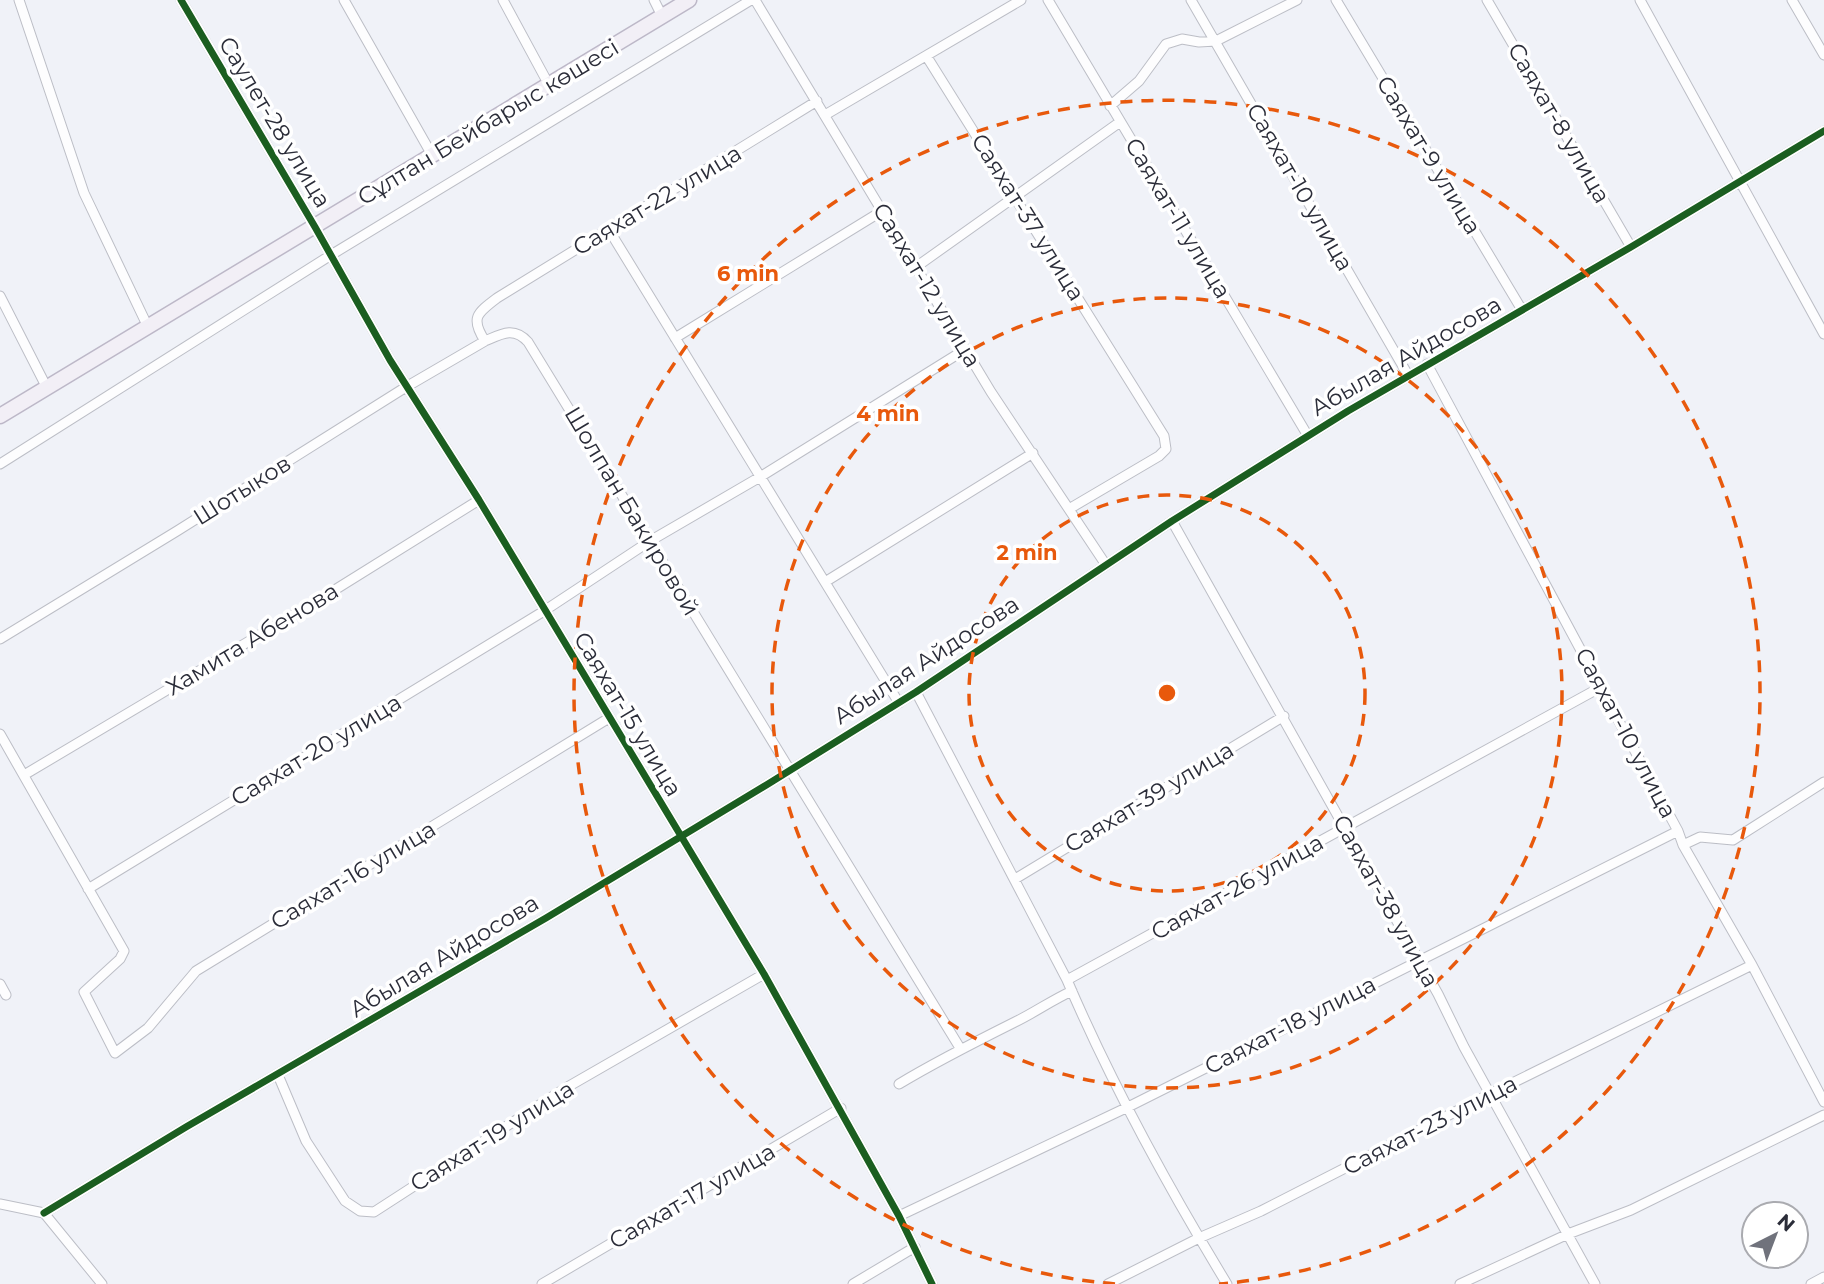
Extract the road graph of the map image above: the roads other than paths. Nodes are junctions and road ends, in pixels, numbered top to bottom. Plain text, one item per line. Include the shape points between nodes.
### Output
1 (19, 0) edge
2 (181, 0) edge
3 (344, 0) edge
4 (503, 0) edge
5 (654, 0) edge
6 (689, 0) edge
7 (753, 0) edge
8 (1021, 0) edge
9 (1048, 0) edge
10 (1191, 0) edge
11 (1297, 0) edge
12 (1336, 0) edge
13 (1487, 0) edge
14 (1640, 0) edge
15 (1792, 0) edge
16 (662, 16) junction
17 (1216, 41) junction
18 (1824, 55) edge
19 (927, 57) junction
20 (549, 85) junction
21 (817, 101) junction
22 (1110, 106) junction
23 (825, 115) junction
24 (1120, 122) junction
25 (1824, 131) edge
26 (432, 155) junction
27 (1740, 182) junction
28 (1015, 197) junction
29 (882, 211) junction
30 (315, 227) junction
31 (609, 230) junction
32 (1631, 247) junction
33 (331, 255) junction
34 (916, 267) junction
35 (0, 296) edge
36 (1522, 310) junction
37 (148, 327) junction
38 (1824, 334) edge
39 (675, 338) junction
40 (485, 341) junction
41 (966, 349) junction
42 (1427, 365) junction
43 (1408, 374) junction
44 (406, 387) junction
45 (47, 388) junction
46 (0, 416) edge
47 (1308, 436) junction
48 (1033, 453) junction
49 (0, 464) edge
50 (760, 477) junction
51 (479, 500) junction
52 (1069, 509) junction
53 (1172, 521) junction
54 (650, 541) junction
55 (1106, 565) junction
56 (825, 582) junction
57 (544, 611) junction
58 (0, 639) edge
59 (1601, 687) junction
60 (916, 692) junction
61 (899, 703) junction
62 (1284, 716) junction
63 (609, 718) junction
64 (0, 734) edge
65 (789, 769) junction
66 (24, 775) junction
67 (1824, 782) edge
68 (1345, 827) junction
69 (1678, 831) junction
70 (680, 837) junction
71 (1683, 845) junction
72 (1015, 879) junction
73 (88, 889) junction
74 (1418, 961) junction
75 (1752, 964) junction
76 (764, 974) junction
77 (1067, 980) junction
78 (0, 984) edge
79 (1072, 991) junction
80 (6, 995) dead end
81 (960, 1048) junction
82 (278, 1075) junction
83 (899, 1084) dead end
84 (1492, 1093) junction
85 (1824, 1102) edge
86 (1128, 1107) junction
87 (841, 1108) junction
88 (1824, 1115) edge
89 (0, 1204) edge
90 (44, 1213) junction
91 (899, 1216) junction
92 (1568, 1234) junction
93 (1199, 1238) junction
94 (915, 1247) junction
95 (1824, 1277) edge
96 (102, 1284) edge
97 (542, 1284) edge
98 (853, 1284) edge
99 (932, 1284) edge
100 (1108, 1284) edge
101 (1227, 1284) edge
102 (1460, 1284) edge
103 (1595, 1284) edge
104 (1811, 1284) edge

1 - 37 street via 84,193
2 - 30 street, Саулет-28 улица
3 - 26 street
4 - 20 street
5 - 16 street
6 - 16 main road, Сұлтан Бейбарыс көшесі
7 - 21 street, Саяхат-12 улица
7 - 33 street
8 - 19 street
9 - 22 street, Саяхат-11 улица
10 - 17 street, Саяхат-10 улица
11 - 17 street
12 - 36 street, Саяхат-9 улица
13 - 32 street, Саяхат-8 улица
14 - 27 street
15 - 18 street
16 - 20 main road, Сұлтан Бейбарыс көшесі
17 - 22 street via 1182,39 1166,44 1139,81
17 - 43 street, Саяхат-10 улица
19 - 23 street
19 - 28 street, Саяхат-37 улица
20 - 26 main road, Сұлтан Бейбарыс көшесі
21 - 23 street, Саяхат-12 улица
21 - 31 street, Саяхат-22 улица
22 - 24 street, Саяхат-11 улица
23 - 29 street, Саяхат-12 улица
24 - 28 street
24 - 47 street, Саяхат-11 улица
25 - 27 street, Абылая Айдосова
26 - 30 main road, Сұлтан Бейбарыс көшесі
27 - 32 street, Абылая Айдосова
27 - 38 street
28 - 34 street
28 - 52 street, Саяхат-37 улица via 1164,436 1166,449 1159,456
29 - 34 street, Саяхат-12 улица
29 - 39 street
30 - 33 street, Саулет-28 улица
30 - 37 main road, Сұлтан Бейбарыс көшесі
31 - 39 street
31 - 40 street, Саяхат-22 улица via 481,310 477,330
32 - 36 street, Абылая Айдосова
33 - 44 street, Саулет-28 улица
33 - 49 street
34 - 41 street, Саяхат-12 улица
35 - 45 street
36 - 42 street, Абылая Айдосова
37 - 45 main road, Сұлтан Бейбарыс көшесі
39 - 50 street
40 - 44 street, Шотыков
40 - 54 street, Шолпан Бакировой via 505,332 522,334
41 - 48 street, Саяхат-12 улица
41 - 50 street, Саяхат-20 улица
42 - 43 street, Абылая Айдосова
42 - 59 street, Саяхат-10 улица
43 - 47 street, Абылая Айдосова
44 - 51 street, Саяхат-15 улица
44 - 58 street, Шотыков
45 - 46 main road, Сұлтан Бейбарыс көшесі
47 - 53 street, Абылая Айдосова
48 - 52 street, Саяхат-12 улица
48 - 56 street
50 - 54 street, Саяхат-20 улица
50 - 56 street
51 - 57 street, Саяхат-15 улица
51 - 66 street, Хамита Абенова
52 - 55 street, Саяхат-12 улица
53 - 55 street, Абылая Айдосова
53 - 62 street, Саяхат-38 улица
54 - 57 street, Саяхат-20 улица
54 - 65 street, Шолпан Бакировой
55 - 60 street, Абылая Айдосова
56 - 61 street
57 - 63 street, Саяхат-15 улица
57 - 73 street, Саяхат-20 улица
59 - 68 street, Саяхат-26 улица
59 - 69 street, Саяхат-10 улица
60 - 61 street, Абылая Айдосова
60 - 72 street
61 - 65 street, Абылая Айдосова
62 - 68 street, Саяхат-38 улица
62 - 72 street, Саяхат-39 улица
63 - 70 street, Саяхат-15 улица
63 - 73 street, Саяхат-16 улица via 196,971 148,1028 115,1053 84,992 124,951
64 - 66 street
65 - 70 street, Абылая Айдосова
65 - 81 street, Шолпан Бакировой
66 - 73 street
67 - 71 street via 1733,840 1700,837
68 - 74 street, Саяхат-38 улица
68 - 77 street, Саяхат-26 улица
69 - 71 street, Саяхат-10 улица
69 - 74 street, Саяхат-18 улица
70 - 76 street, Саяхат-15 улица
70 - 82 street, Абылая Айдосова
71 - 75 street, Саяхат-10 улица
72 - 77 street
74 - 84 street, Саяхат-38 улица
74 - 86 street, Саяхат-18 улица
75 - 84 street, Саяхат-23 улица
75 - 85 street, Саяхат-10 улица
76 - 82 street, Саяхат-19 улица via 564,1090 374,1212 360,1211 345,1201 306,1141
76 - 87 street, Саяхат-15 улица
77 - 79 street
78 - 80 street
79 - 81 street
79 - 86 street
81 - 83 street
82 - 90 street, Абылая Айдосова
84 - 92 street, Саяхат-38 улица
84 - 93 street, Саяхат-23 улица
86 - 91 street, Саяхат-18 улица
86 - 93 street
87 - 91 street, Саяхат-15 улица
87 - 97 street, Саяхат-17 улица
88 - 92 street via 1631,1210
89 - 90 street
90 - 96 street
91 - 94 street, Саяхат-15 улица
92 - 102 street
92 - 103 street, Саяхат-38 улица
93 - 100 street, Саяхат-23 улица
93 - 101 street
94 - 98 street
94 - 99 street, Саяхат-15 улица
95 - 104 street

